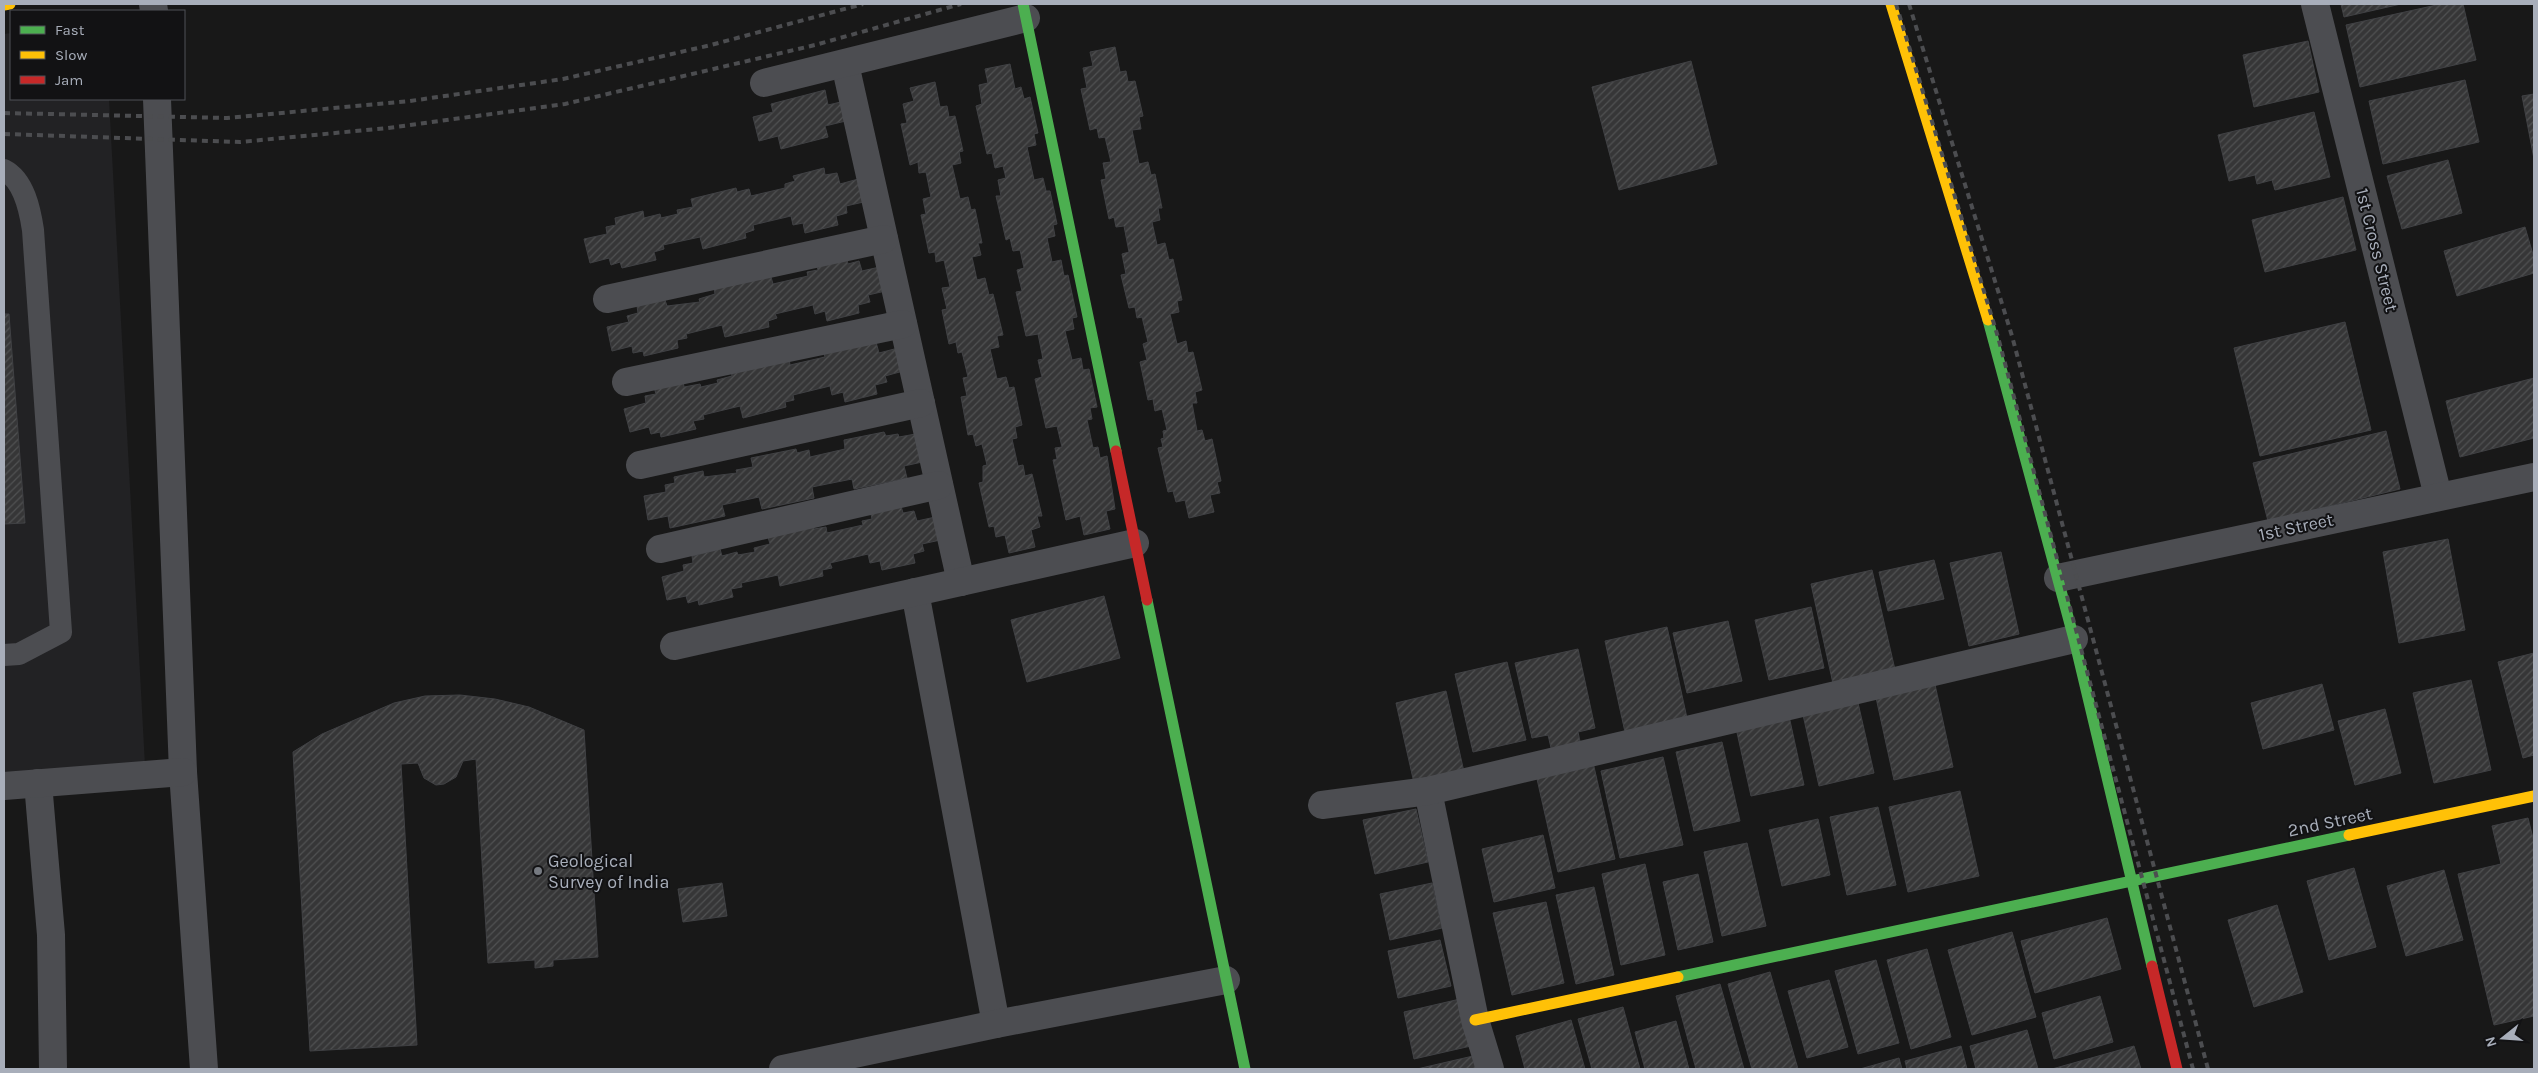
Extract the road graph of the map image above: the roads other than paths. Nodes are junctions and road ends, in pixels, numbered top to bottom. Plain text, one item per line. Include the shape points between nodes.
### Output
1 (10, 4) edge
2 (1891, 4) edge
3 (2315, 4) edge
4 (4, 5) edge
5 (1024, 11) edge
6 (1908, 21) dead end
7 (1903, 47) junction
8 (845, 64) junction
9 (764, 83) dead end
10 (157, 100) edge
11 (4, 170) edge
12 (884, 239) junction
13 (607, 299) dead end
14 (903, 324) junction
15 (626, 382) dead end
16 (921, 403) junction
17 (640, 466) dead end
18 (2534, 477) edge
19 (939, 485) junction
20 (2438, 496) junction
21 (1135, 543) junction
22 (660, 549) dead end
23 (2058, 578) junction
24 (961, 582) junction
25 (916, 592) junction
26 (2074, 639) junction
27 (674, 646) dead end
28 (4, 655) edge
29 (183, 772) junction
30 (38, 783) junction
31 (4, 786) edge
32 (1428, 791) junction
33 (2534, 796) edge
34 (1322, 805) dead end
35 (2134, 882) junction
36 (1226, 980) junction
37 (1475, 1020) junction
38 (996, 1024) junction
39 (53, 1069) edge
40 (204, 1069) edge
41 (783, 1069) edge
42 (1245, 1069) edge
43 (1490, 1069) edge
44 (2177, 1069) edge

1 - 4 street
2 - 7 street
3 - 20 street, 1st Cross Street
5 - 8 street
5 - 21 street
6 - 7 street
7 - 23 street via 2000,361
8 - 9 street
8 - 12 street
10 - 29 street
11 - 28 lane via 21,188 29,205 33,230 61,632 19,654
12 - 13 street
12 - 14 street
14 - 15 street
14 - 16 street
16 - 17 street
16 - 19 street
18 - 20 street, 1st Street
19 - 22 street
19 - 24 street
20 - 23 street, 1st Street
21 - 24 street
21 - 36 street
23 - 26 street
24 - 25 street
25 - 27 street
25 - 38 street
26 - 32 street
26 - 35 street
29 - 30 street
29 - 40 street
30 - 31 street
30 - 39 street via 51,935
32 - 34 street
32 - 37 street
33 - 35 street, 2nd Street
35 - 37 street, 2nd Street
35 - 44 street
36 - 38 street
36 - 42 street
37 - 43 street
38 - 41 street

